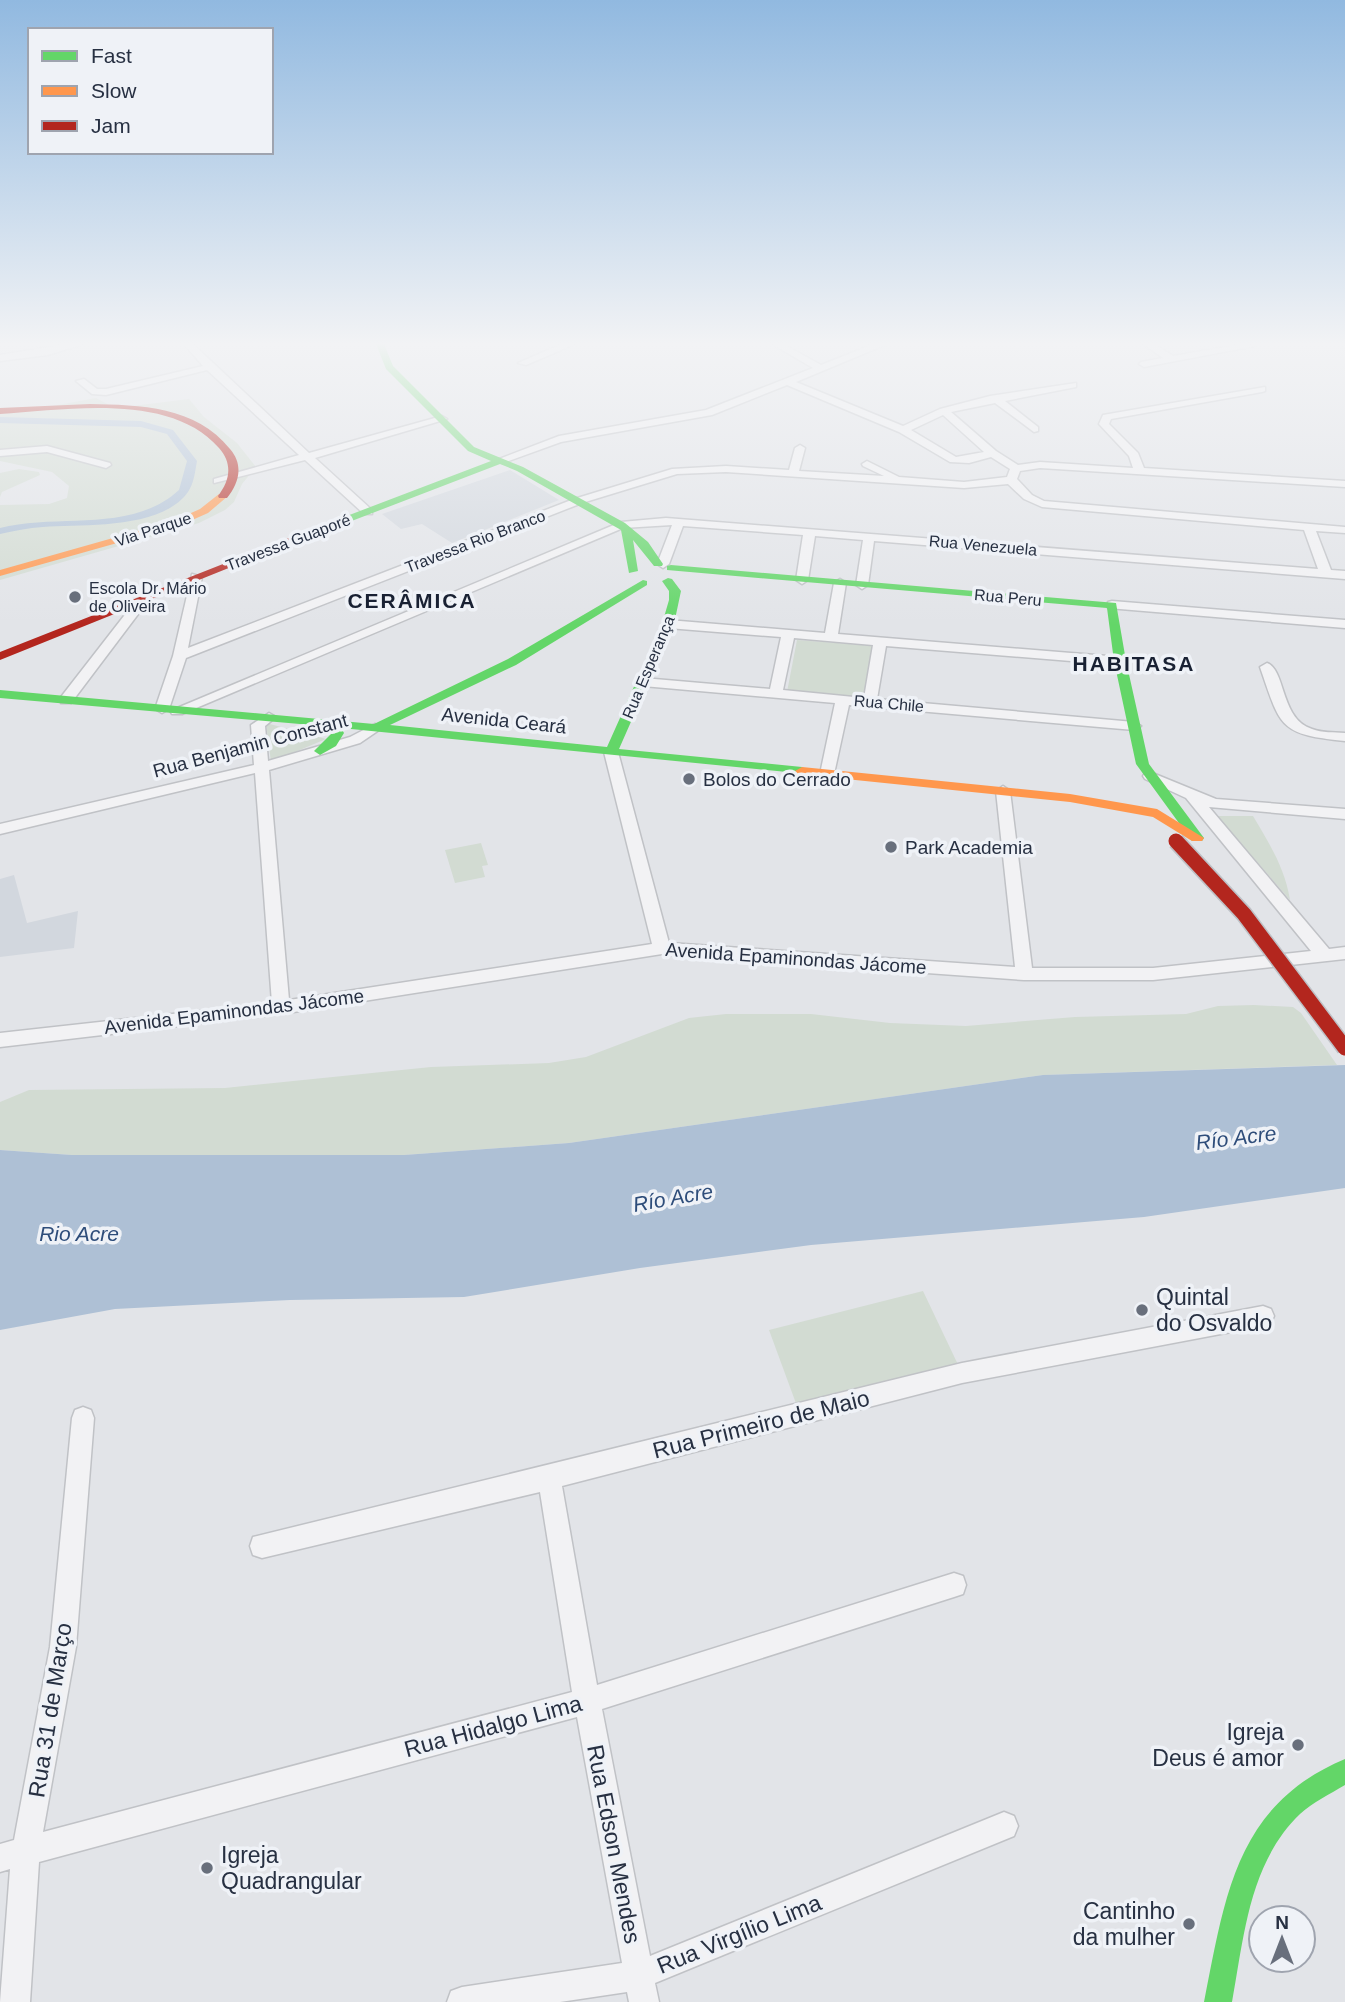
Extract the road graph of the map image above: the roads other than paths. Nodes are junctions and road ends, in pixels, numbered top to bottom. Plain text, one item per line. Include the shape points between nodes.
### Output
1 (199, 437) edge
2 (214, 437) edge
3 (285, 437) edge
4 (374, 437) edge
5 (460, 437) edge
6 (568, 437) edge
7 (916, 437) edge
8 (974, 437) edge
9 (1117, 437) edge
10 (467, 445) junction
11 (800, 448) dead end
12 (0, 453) edge
13 (992, 453) junction
14 (305, 456) junction
15 (499, 461) junction
16 (867, 464) dead end
17 (106, 465) dead end
18 (1016, 468) junction
19 (1140, 471) junction
20 (470, 472) junction
21 (793, 474) junction
22 (226, 480) junction
23 (1011, 480) junction
24 (903, 481) junction
25 (1345, 484) edge
26 (578, 501) junction
27 (368, 512) junction
28 (679, 522) junction
29 (624, 527) junction
30 (1309, 527) junction
31 (1345, 530) edge
32 (810, 531) junction
33 (869, 536) junction
34 (0, 560) edge
35 (665, 569) junction
36 (0, 573) edge
37 (1326, 574) junction
38 (1345, 575) edge
39 (196, 577) junction
40 (638, 577) junction
41 (802, 580) junction
42 (840, 583) junction
43 (862, 585) junction
44 (145, 597) junction
45 (1112, 605) junction
46 (668, 624) junction
47 (1345, 624) edge
48 (789, 632) junction
49 (831, 636) junction
50 (880, 640) junction
51 (0, 656) edge
52 (180, 656) junction
53 (1119, 661) junction
54 (1267, 667) dead end
55 (643, 682) junction
56 (776, 693) junction
57 (0, 694) edge
58 (843, 699) junction
59 (66, 700) junction
60 (870, 701) junction
61 (169, 710) junction
62 (269, 717) junction
63 (326, 723) junction
64 (1134, 726) junction
65 (375, 728) junction
66 (1345, 737) edge
67 (320, 751) junction
68 (611, 752) junction
69 (263, 767) junction
70 (827, 774) junction
71 (1150, 776) junction
72 (1003, 791) junction
73 (1191, 795) junction
74 (1089, 800) junction
75 (1345, 814) edge
76 (0, 830) edge
77 (1197, 838) junction
78 (662, 947) junction
79 (1345, 953) edge
80 (1325, 956) junction
81 (1024, 974) junction
82 (281, 1008) junction
83 (1345, 1025) edge
84 (0, 1040) edge
85 (1345, 1048) edge
86 (1263, 1316) dead end
87 (83, 1418) dead end
88 (549, 1478) junction
89 (262, 1546) dead end
90 (954, 1585) dead end
91 (587, 1701) junction
92 (1345, 1771) edge
93 (1004, 1826) dead end
94 (13, 1854) edge
95 (642, 1988) edge
96 (15, 2002) edge
97 (462, 2002) edge
98 (1218, 2002) edge

1 - 22 street via 210,446
2 - 22 street via 230,454
3 - 14 street
4 - 14 street
5 - 10 street
6 - 15 street
7 - 13 street via 954,460
8 - 13 street
9 - 19 street via 1134,455
10 - 15 street
10 - 20 street via 479,460
11 - 21 street
12 - 17 street via 47,449
13 - 18 street
14 - 22 street
14 - 27 street
15 - 20 street, Travessa Guaporé
15 - 26 street
16 - 24 street
18 - 19 street via 1040,465
18 - 23 street
19 - 25 street
20 - 27 street, Travessa Guaporé
21 - 24 street, Travessa Rio Branco
21 - 26 street, Travessa Rio Branco via 687,469
22 - 34 street, Via Parque via 194,509 164,522
22 - 36 street, Via Parque via 224,496 181,521
23 - 24 street, Travessa Rio Branco via 978,485
23 - 30 street via 1028,497 1042,503
26 - 29 street
26 - 52 street, Travessa Rio Branco
27 - 39 street, Travessa Guaporé
28 - 29 street, Rua Venezuela
28 - 32 street, Rua Venezuela
28 - 35 street
29 - 35 street
29 - 40 street
29 - 61 street, Rua Venezuela
30 - 31 street
30 - 37 street
32 - 33 street, Rua Venezuela
32 - 41 street
33 - 37 street, Rua Venezuela
33 - 43 street
35 - 40 street, Rua Benjamin Constant via 640,565
35 - 41 street, Rua Peru
35 - 46 street, Rua Esperança via 675,591
37 - 38 street, Rua Venezuela
39 - 44 street, Travessa Guaporé
39 - 52 street
40 - 65 street, Rua Benjamin Constant via 576,627
41 - 42 street, Rua Peru
42 - 43 street, Rua Peru
42 - 49 street
43 - 45 street, Rua Peru
44 - 51 street, Travessa Guaporé
44 - 59 street
45 - 47 street, Rua Peru
45 - 53 street
46 - 48 street
46 - 55 street, Rua Esperança
48 - 49 street
48 - 56 street
49 - 50 street
50 - 53 street
50 - 60 street
52 - 61 street
53 - 64 street
54 - 66 street via 1289,719 1301,730
55 - 56 street, Rua Chile
55 - 68 street, Rua Esperança
56 - 58 street, Rua Chile
57 - 59 street, Avenida Ceará
58 - 60 street, Rua Chile
58 - 70 street
59 - 61 street, Avenida Ceará
60 - 64 street, Rua Chile
61 - 62 street, Avenida Ceará
62 - 63 street, Avenida Ceará
62 - 69 street via 258,725
63 - 65 street, Avenida Ceará
63 - 67 street via 338,733
64 - 71 street
65 - 67 street, Rua Benjamin Constant
65 - 68 street, Avenida Ceará
67 - 69 street, Rua Benjamin Constant
68 - 70 street, Avenida Ceará
68 - 78 street
69 - 76 street, Rua Benjamin Constant
69 - 82 street
70 - 72 street, Avenida Ceará
71 - 73 street
71 - 77 street
72 - 74 street, Avenida Ceará
72 - 81 street
73 - 75 street via 1215,804
73 - 80 street
74 - 77 street via 1157,813
74 - 85 street, bridge via 1152,825 1202,865
77 - 83 street
78 - 81 street, Avenida Epaminondas Jácome
78 - 82 street, Avenida Epaminondas Jácome
79 - 80 street, Avenida Epaminondas Jácome
80 - 81 street, Avenida Epaminondas Jácome via 1153,974
82 - 84 street, Avenida Epaminondas Jácome
86 - 88 street, Rua Primeiro de Maio via 962,1373
87 - 94 street, Rua 31 de Março via 64,1647
88 - 89 street, Rua Primeiro de Maio
88 - 91 street, Rua Edson Mendes
90 - 91 street, Rua Hidalgo Lima
91 - 94 street, Rua Hidalgo Lima
91 - 95 street, Rua Edson Mendes
92 - 98 street via 1291,1806 1249,1865
93 - 95 street, Rua Virgílio Lima
94 - 96 street, Rua 31 de Março
95 - 97 street, Rua Virgílio Lima

